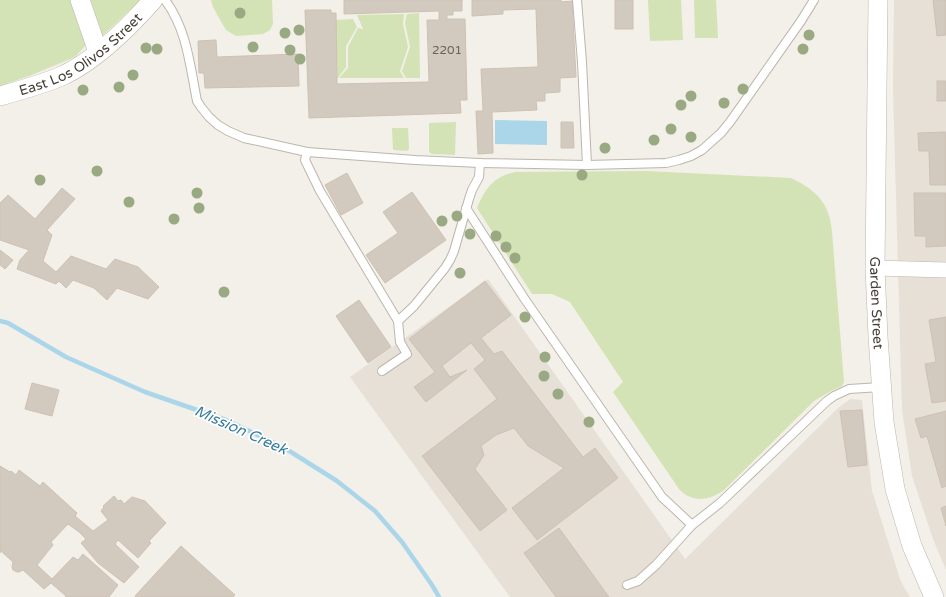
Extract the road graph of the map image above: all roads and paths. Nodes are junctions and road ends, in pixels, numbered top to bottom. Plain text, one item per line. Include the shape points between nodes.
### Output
1 (80, 0) edge
2 (153, 0) edge
3 (165, 0) edge
4 (576, 0) edge
5 (814, 0) edge
6 (878, 0) edge
7 (98, 52) junction
8 (0, 96) edge
9 (307, 152) junction
10 (480, 163) junction
11 (587, 165) junction
12 (466, 208) junction
13 (875, 268) junction
14 (946, 270) edge
15 (398, 321) junction
16 (382, 371) dead end
17 (881, 387) junction
18 (692, 525) junction
19 (627, 584) dead end
20 (934, 597) edge

1 - 7 street
2 - 7 street, East Los Olivos Street
3 - 9 lane via 182,31 197,100 209,117 228,131 244,138
4 - 11 lane
5 - 11 lane via 730,122 702,150 666,163
6 - 13 street, Garden Street
7 - 8 street, East Los Olivos Street via 65,74
9 - 10 lane
9 - 15 lane via 305,160 320,191
10 - 11 lane
10 - 12 lane via 479,177
12 - 15 lane via 454,251 445,268 414,306
12 - 18 lane via 524,298 662,497
13 - 14 street
13 - 17 street, Garden Street
15 - 16 lane via 400,342 407,354
17 - 18 lane via 849,389 827,401 720,504
17 - 20 street, Garden Street via 895,490 912,546
18 - 19 lane via 656,565 638,581

